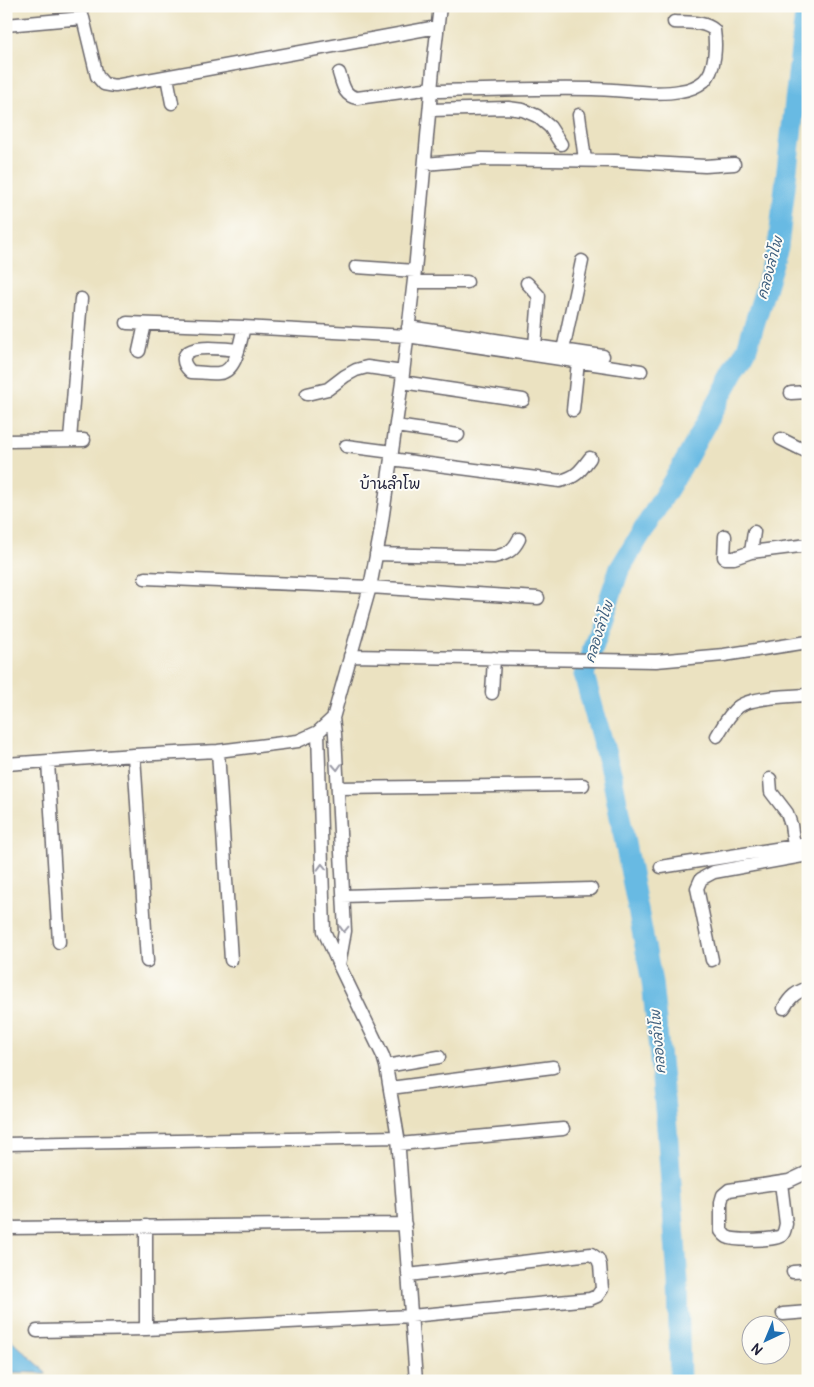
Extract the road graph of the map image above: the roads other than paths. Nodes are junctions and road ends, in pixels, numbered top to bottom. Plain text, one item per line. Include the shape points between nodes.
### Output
1 (440, 6) edge
2 (82, 12) edge
3 (674, 22) dead end
4 (6, 25) edge
5 (438, 27) junction
6 (339, 73) dead end
7 (167, 76) junction
8 (432, 90) junction
9 (172, 103) dead end
10 (430, 110) junction
11 (579, 115) dead end
12 (561, 144) dead end
13 (585, 160) junction
14 (426, 164) junction
15 (734, 164) dead end
16 (582, 261) dead end
17 (356, 267) dead end
18 (415, 277) junction
19 (467, 282) dead end
20 (527, 283) dead end
21 (82, 299) dead end
22 (127, 323) dead end
23 (145, 324) junction
24 (244, 327) junction
25 (408, 332) junction
26 (535, 346) junction
27 (238, 350) dead end
28 (563, 350) junction
29 (139, 352) dead end
30 (603, 356) dead end
31 (578, 362) junction
32 (640, 371) dead end
33 (402, 377) junction
34 (808, 392) edge
35 (791, 393) dead end
36 (307, 394) dead end
37 (523, 400) dead end
38 (573, 410) dead end
39 (396, 426) junction
40 (458, 435) dead end
41 (781, 439) dead end
42 (70, 440) junction
43 (84, 440) dead end
44 (6, 441) edge
45 (346, 446) dead end
46 (808, 452) edge
47 (391, 456) junction
48 (590, 458) dead end
49 (754, 532) dead end
50 (725, 536) dead end
51 (519, 539) dead end
52 (808, 545) edge
53 (751, 552) junction
54 (376, 554) junction
55 (145, 578) dead end
56 (370, 587) junction
57 (538, 598) dead end
58 (808, 642) edge
59 (350, 656) junction
60 (494, 658) junction
61 (492, 693) dead end
62 (808, 694) edge
63 (333, 718) junction
64 (318, 732) junction
65 (717, 736) dead end
66 (218, 751) junction
67 (134, 754) junction
68 (48, 762) junction
69 (6, 764) edge
70 (770, 779) dead end
71 (583, 785) dead end
72 (338, 788) junction
73 (808, 844) edge
74 (794, 846) junction
75 (808, 855) edge
76 (660, 867) dead end
77 (591, 889) dead end
78 (343, 896) junction
79 (59, 942) dead end
80 (231, 960) dead end
81 (712, 960) dead end
82 (148, 961) dead end
83 (339, 965) junction
84 (808, 988) edge
85 (784, 1008) dead end
86 (439, 1057) dead end
87 (386, 1066) junction
88 (553, 1067) dead end
89 (390, 1088) junction
90 (563, 1130) dead end
91 (398, 1140) junction
92 (6, 1144) edge
93 (808, 1172) edge
94 (780, 1183) junction
95 (405, 1224) junction
96 (146, 1226) junction
97 (6, 1228) edge
98 (808, 1271) edge
99 (793, 1272) dead end
100 (408, 1275) junction
101 (808, 1312) edge
102 (783, 1314) dead end
103 (411, 1316) junction
104 (146, 1329) junction
105 (37, 1331) dead end
106 (416, 1381) edge

1 - 5 street
2 - 4 street
2 - 7 street via 97,76 104,84 115,86
3 - 8 street via 704,24 714,30 715,38 713,67 709,75 696,86 680,91
5 - 7 street
5 - 8 street
6 - 8 street via 346,94 351,97
7 - 9 street
8 - 10 street
10 - 12 street via 523,110 550,127
10 - 14 street
11 - 13 street
13 - 14 street via 475,160
13 - 15 street via 705,166
14 - 18 street
16 - 28 street
17 - 18 street
18 - 19 street
18 - 25 street
20 - 26 street via 539,296
21 - 42 street
22 - 23 street
23 - 24 street
23 - 29 street
24 - 25 street
24 - 27 street
25 - 26 street
25 - 31 street
25 - 33 street
26 - 28 street
28 - 30 street
31 - 32 street
31 - 38 street
33 - 36 street via 367,367 345,376 328,389
33 - 37 street
33 - 39 street
34 - 35 street
39 - 40 street
39 - 47 street
41 - 46 street
42 - 43 street
42 - 44 street
45 - 47 street
47 - 48 street via 560,480 572,478
47 - 54 street
49 - 53 street
50 - 53 street via 725,558
51 - 54 street via 505,555 494,557
52 - 53 street
54 - 56 street
55 - 56 street
56 - 57 street
56 - 59 street
58 - 60 street via 724,656 656,661
59 - 60 street
59 - 63 street
60 - 61 street
62 - 65 street via 748,701 731,713
63 - 64 street
63 -> 72 street
64 - 66 street via 298,741
83 -> 64 street via 324,931
66 - 67 street
66 - 80 street
67 - 68 street
67 - 82 street
68 - 69 street
68 - 79 street
70 - 74 street via 771,792 787,813
71 - 72 street
72 - 78 street
73 - 74 street
74 - 76 street
75 - 81 street via 714,872 701,879 697,888
77 - 78 street
78 -> 83 street via 345,931
83 - 87 street
84 - 85 street via 798,991
86 - 87 street
87 - 89 street
88 - 89 street
89 - 91 street
90 - 91 street
91 - 92 street
91 - 95 street
93 - 94 street
94 - 94 street via 729,1190 723,1195 721,1231 726,1237 738,1240 782,1235 786,1224
95 - 96 street
95 - 100 street
96 - 97 street
96 - 104 street
98 - 99 street
100 - 103 street
100 - 103 street via 591,1254 600,1265 602,1289 590,1299
101 - 102 street
103 - 104 street
103 - 106 street
104 - 105 street

